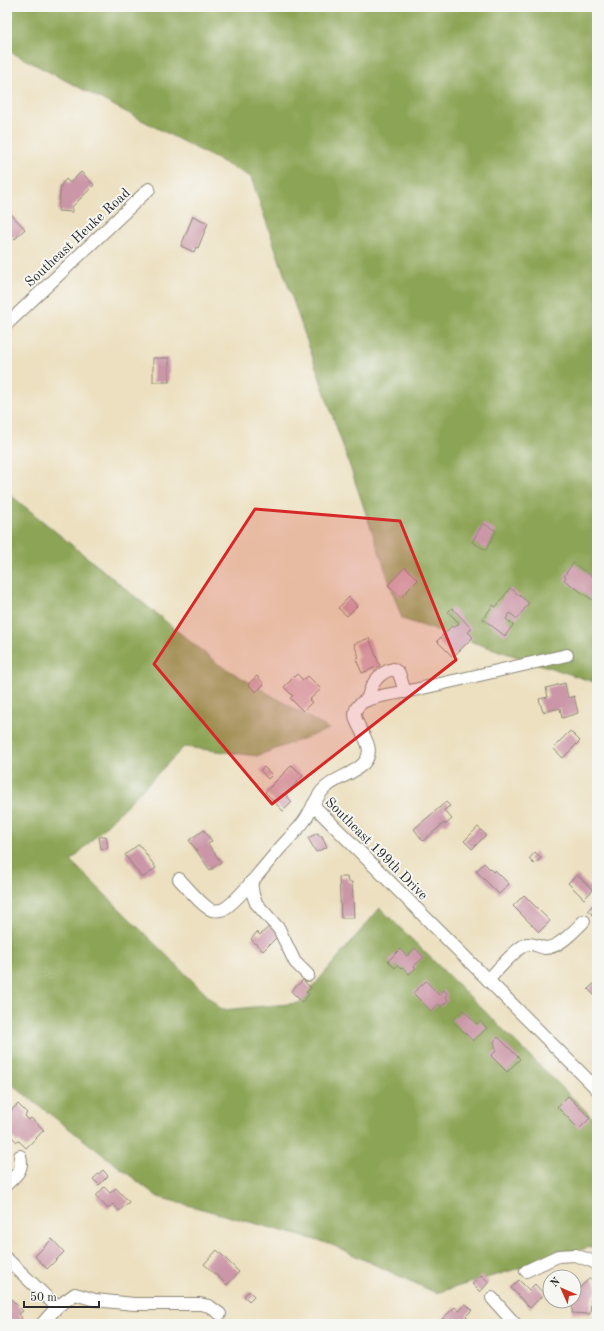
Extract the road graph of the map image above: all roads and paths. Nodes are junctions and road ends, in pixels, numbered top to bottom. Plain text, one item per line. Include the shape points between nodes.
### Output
1 (149, 189) dead end
2 (7, 324) edge
3 (567, 654) dead end
4 (405, 692) junction
5 (367, 700) junction
6 (313, 806) junction
7 (179, 879) dead end
8 (251, 882) junction
9 (584, 921) dead end
10 (308, 975) dead end
11 (488, 980) junction
12 (597, 1089) edge
13 (20, 1156) dead end
14 (7, 1184) edge
15 (7, 1259) edge
16 (597, 1265) edge
17 (526, 1271) dead end
18 (492, 1298) dead end
19 (57, 1307) junction
20 (220, 1314) dead end
21 (42, 1324) edge
22 (515, 1324) edge

1 - 2 street, Southeast Heuke Road
3 - 4 street
4 - 5 street
4 - 5 street via 399,673 393,669 384,671 375,681
5 - 6 street, Southeast 199th Drive via 359,705 355,713 357,723 368,743 365,762 329,785
6 - 8 street via 300,826
6 - 11 street, Southeast 199th Drive
7 - 8 street via 204,905 213,910 222,910 230,905
8 - 10 street via 252,895 256,903 279,929 295,962
9 - 11 street via 558,944 549,948 527,944 520,948
11 - 12 street, Southeast 199th Drive
13 - 14 street via 22,1164 18,1173
15 - 19 street
16 - 17 street via 575,1254 558,1256
18 - 22 street
19 - 20 street via 75,1294 95,1300 134,1304 200,1304 209,1306
19 - 21 street

